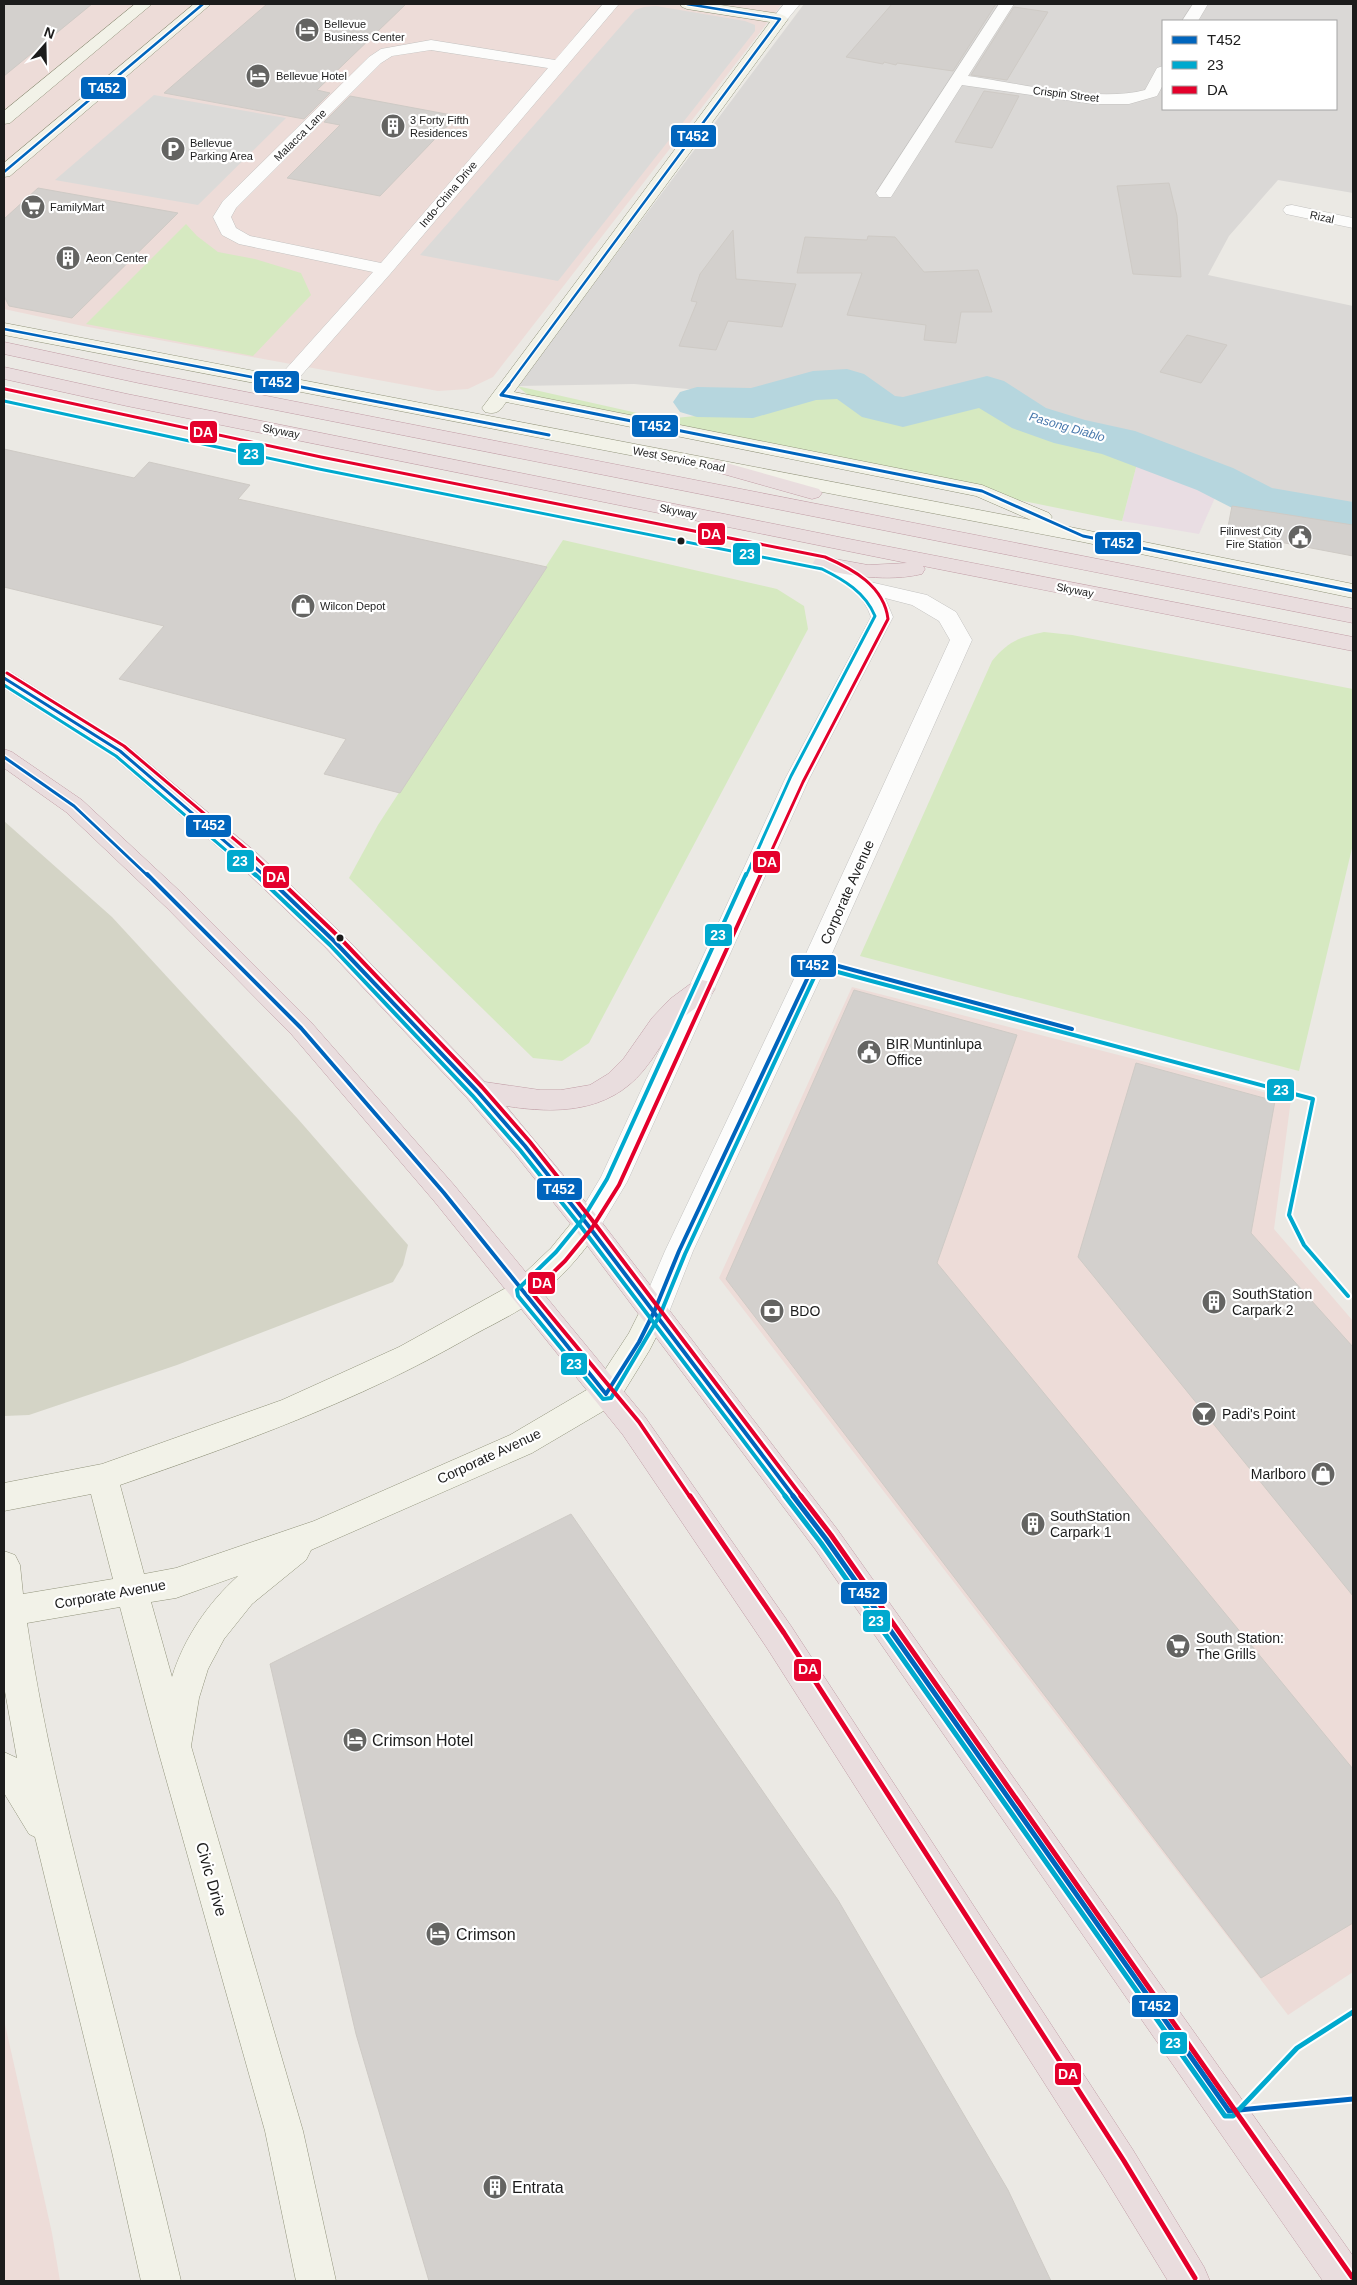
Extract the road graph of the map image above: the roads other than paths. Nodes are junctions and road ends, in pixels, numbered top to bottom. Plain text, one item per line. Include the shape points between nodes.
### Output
1 (144, 4) edge
2 (203, 4) edge
3 (611, 4) edge
4 (687, 4) edge
5 (792, 4) edge
6 (1006, 4) edge
7 (1200, 4) edge
8 (780, 20) junction
9 (1191, 20) edge
10 (557, 65) junction
11 (1162, 73) edge
12 (956, 79) junction
13 (4, 119) edge
14 (4, 172) edge
15 (885, 193) dead end
16 (1292, 210) dead end
17 (1353, 223) edge
18 (384, 269) junction
19 (4, 329) edge
20 (4, 348) edge
21 (4, 373) edge
22 (284, 383) junction
23 (4, 395) edge
24 (501, 395) junction
25 (481, 422) junction
26 (716, 466) junction
27 (1083, 536) junction
28 (982, 544) junction
29 (824, 563) junction
30 (956, 567) junction
31 (864, 587) junction
32 (1353, 591) edge
33 (1353, 616) edge
34 (1353, 644) edge
35 (4, 678) edge
36 (4, 757) edge
37 (702, 989) junction
38 (477, 1091) junction
39 (587, 1224) junction
40 (523, 1292) junction
41 (654, 1312) junction
42 (606, 1394) junction
43 (102, 1478) junction
44 (4, 1497) edge
45 (322, 1532) junction
46 (4, 1565) edge
47 (132, 1592) junction
48 (6, 1612) edge
49 (174, 1750) junction
50 (4, 1768) edge
51 (53, 1844) junction
52 (162, 2281) edge
53 (316, 2281) edge
54 (1190, 2281) edge
55 (1347, 2281) edge

1 - 13 main road
2 - 14 main road
3 - 10 street, Indo-China Drive
4 - 8 main road
5 - 8 street
6 - 12 street
7 - 9 street
8 - 24 main road
10 - 18 street, Indo-China Drive
10 - 18 street, Malacca Lane via 431,45 387,52 375,60 229,205 222,217 228,231 245,240
11 - 12 street, Crispin Street via 1151,93 1129,99 1093,99
12 - 15 street
16 - 17 street, Rizal
18 - 22 street, Indo-China Drive
19 - 22 main road, West Service Road
20 - 28 highway, Skyway
21 - 30 highway, Skyway
22 - 25 main road, West Service Road
23 - 29 main road via 320,463
24 - 25 main road
24 - 27 main road via 982,491
25 - 26 main road, West Service Road
26 - 27 main road, West Service Road
26 - 28 highway via 807,492 916,514
27 - 32 main road, West Service Road
28 - 33 highway, Skyway
29 - 30 highway via 868,571
29 - 31 street, Corporate Avenue
30 - 34 highway, Skyway
31 - 37 street, Corporate Avenue via 874,596 882,618 798,779
31 - 41 street, Corporate Avenue via 919,600 948,617 961,640 816,960 679,1250
35 - 38 highway via 120,752 248,859 334,941
36 - 40 highway via 74,806 176,902 301,1028 444,1193
37 - 38 highway via 672,1012 633,1066 614,1084 585,1097 554,1102
37 - 39 street, Corporate Avenue via 613,1182
38 - 39 highway
39 - 40 main road, Corporate Avenue via 562,1256
39 - 41 highway
40 - 42 highway
40 - 43 main road, Corporate Avenue via 435,1344 293,1409
41 - 42 main road, Corporate Avenue
41 - 55 highway via 826,1539
42 - 45 main road, Corporate Avenue via 521,1444
42 - 54 highway via 634,1426 779,1637 1119,2164
43 - 44 main road, Corporate Avenue
43 - 47 main road, Civic Drive
45 - 47 main road, Corporate Avenue via 176,1583
45 - 49 main road via 271,1567 236,1598 206,1635 184,1691
46 - 48 main road
47 - 48 main road, Corporate Avenue
47 - 49 main road, Civic Drive
48 - 51 main road
49 - 53 main road, Civic Drive via 284,2131
50 - 51 main road via 20,1786
51 - 52 main road

